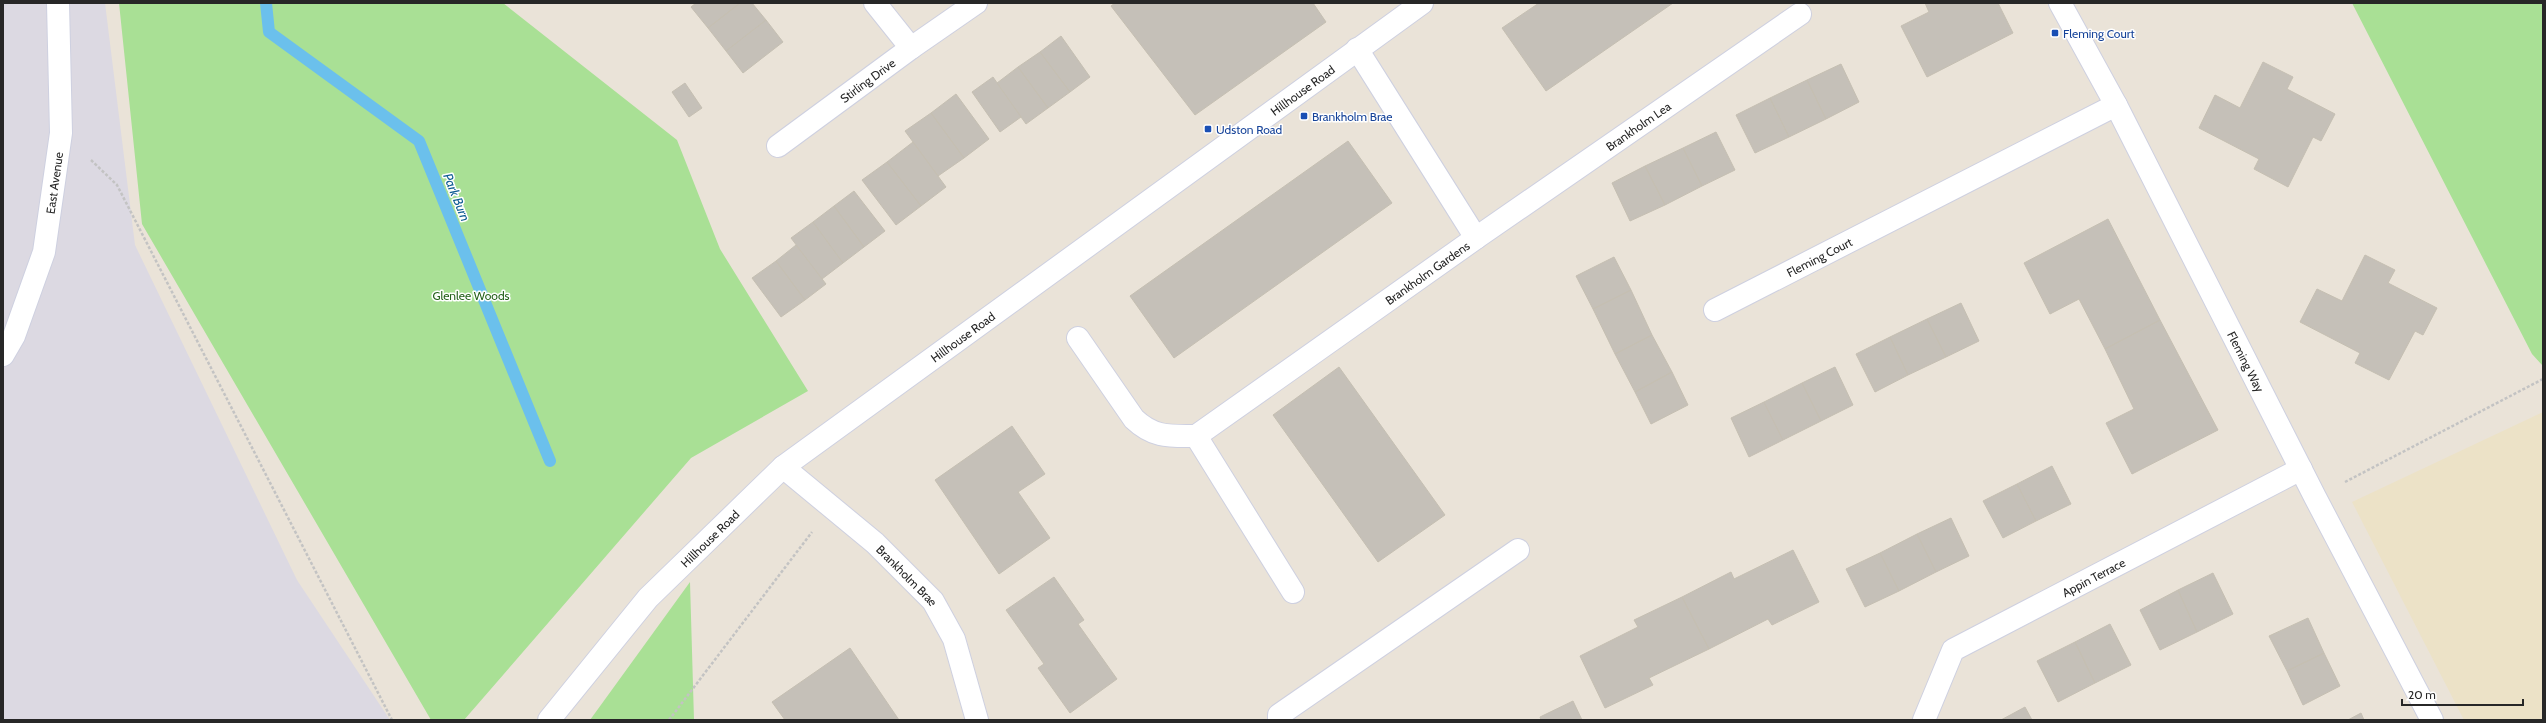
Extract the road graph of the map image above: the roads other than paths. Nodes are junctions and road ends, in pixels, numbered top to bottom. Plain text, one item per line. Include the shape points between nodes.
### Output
1 (58, 3) edge
2 (875, 3) edge
3 (976, 3) edge
4 (1422, 3) edge
5 (2060, 3) edge
6 (1800, 14) dead end
7 (911, 48) junction
8 (1357, 49) junction
9 (2116, 105) junction
10 (778, 146) dead end
11 (1476, 238) junction
12 (1715, 310) dead end
13 (1078, 338) dead end
14 (3, 355) edge
15 (1196, 436) junction
16 (783, 467) junction
17 (2300, 469) junction
18 (1518, 550) dead end
19 (1293, 592) dead end
20 (549, 720) edge
21 (977, 720) edge
22 (1279, 720) edge
23 (1924, 720) edge
24 (2432, 720) edge

1 - 14 street, East Avenue via 61,133 44,252 14,336
2 - 7 street
3 - 7 street, Stirling Drive
4 - 8 street, Hillhouse Road
5 - 9 street, Fleming Way
6 - 11 street, Brankholm Lea
7 - 10 street, Stirling Drive
8 - 11 street, Brankholm Gardens
8 - 16 street, Hillhouse Road
9 - 12 street, Fleming Court
9 - 17 street, Fleming Way
11 - 15 street, Brankholm Gardens
13 - 15 street via 1134,419 1145,430 1163,436
15 - 19 street
16 - 20 street, Hillhouse Road via 648,598
16 - 21 street, Brankholm Brae via 875,543 934,601 954,639
17 - 23 street, Appin Terrace via 1953,650
17 - 24 street, Fleming Way
18 - 22 street via 1279,715

